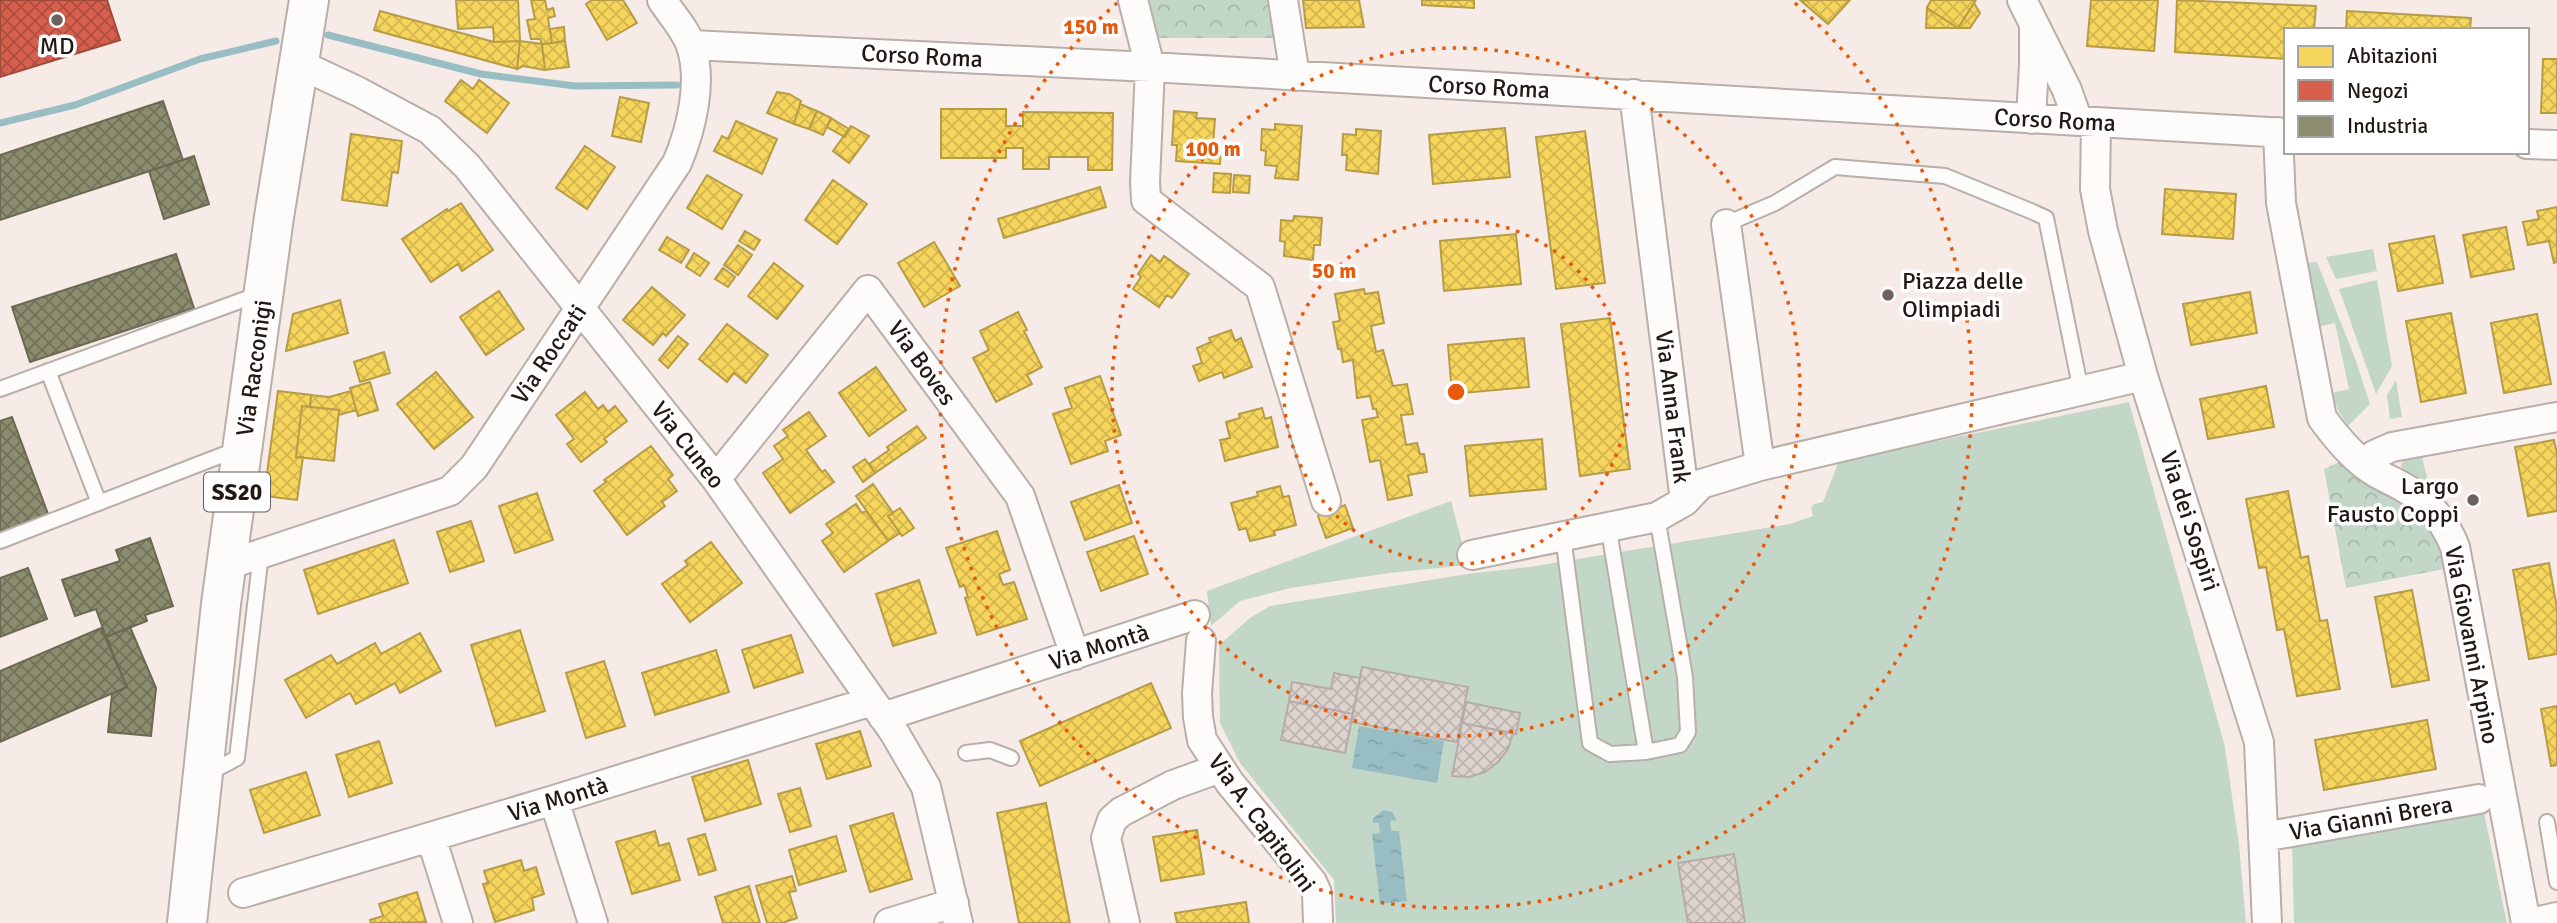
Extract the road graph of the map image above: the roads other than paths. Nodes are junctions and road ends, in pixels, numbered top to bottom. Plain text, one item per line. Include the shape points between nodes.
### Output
1 (662, 0) edge
2 (1133, 0) edge
3 (1283, 0) edge
4 (304, 8) edge
5 (2028, 11) edge
6 (691, 45) junction
7 (297, 63) junction
8 (1150, 68) junction
9 (1295, 76) junction
10 (1634, 94) junction
11 (2031, 119) junction
12 (2087, 122) junction
13 (2282, 133) edge
14 (2529, 144) edge
15 (2557, 145) edge
16 (1726, 224) joint
17 (264, 292) junction
18 (581, 307) junction
19 (48, 371) junction
20 (2143, 376) junction
21 (0, 389) edge
22 (2081, 391) junction
23 (2557, 417) edge
24 (243, 447) junction
25 (2365, 465) junction
26 (1760, 466) junction
27 (716, 479) junction
28 (1326, 501) dead end
29 (1685, 501) junction
30 (99, 503) junction
31 (1657, 517) junction
32 (1608, 525) junction
33 (1563, 536) junction
34 (0, 541) edge
35 (1472, 555) dead end
36 (244, 559) junction
37 (1198, 628) joint
38 (1075, 655) junction
39 (878, 709) junction
40 (1646, 752) junction
41 (966, 753) dead end
42 (1011, 758) dead end
43 (1220, 768) junction
44 (2479, 799) dead end
45 (554, 800) junction
46 (2547, 822) dead end
47 (431, 837) junction
48 (2263, 838) junction
49 (2557, 881) edge
50 (243, 893) dead end
51 (956, 913) edge
52 (2557, 917) edge
53 (187, 923) edge
54 (458, 923) edge
55 (593, 923) edge
56 (889, 923) edge
57 (1125, 923) edge
58 (1318, 923) edge
59 (2267, 923) edge
60 (2528, 923) edge

1 - 6 street, Via Roccati
2 - 8 street
3 - 9 street
4 - 7 main road, Via Racconigi / SS20
5 - 11 street, Via dei Sospiri via 2035,64
5 - 12 street, Via dei Sospiri
6 - 8 street, Corso Roma
6 - 18 street, Via Roccati via 694,103 689,134 677,163
7 - 17 main road, Via Racconigi / SS20
7 - 18 street, Via Cuneo via 430,130 467,166
8 - 9 street, Corso Roma
8 - 28 street via 1146,200 1260,287
9 - 10 street, Corso Roma
10 - 11 street, Corso Roma
10 - 29 street, Via Anna Frank
11 - 12 street, Corso Roma
12 - 13 street, Corso Roma
12 - 20 street, Via dei Sospiri via 2099,210
13 - 25 street, Via Giovanni Arpino via 2281,204 2322,418
14 - 15 street
16 - 22 lane via 1775,204 1835,167 1945,176 2046,218
16 - 26 street
17 - 19 lane
17 - 24 main road, Via Racconigi / SS20
18 - 27 street, Via Cuneo
18 - 36 street, Via Roccati via 474,467 450,491
19 - 21 lane
19 - 30 lane
20 - 22 street
20 - 48 street, Via dei Sospiri via 2259,742
22 - 26 street
23 - 25 street via 2392,447
24 - 30 lane
24 - 36 main road, Via Racconigi / SS20
25 - 60 street, Via Giovanni Arpino via 2430,506 2448,528 2455,547
26 - 29 street via 1700,484
27 - 38 street, Via Boves via 868,290 1020,496
27 - 39 street, Via Cuneo
29 - 31 street, Via Anna Frank
30 - 34 lane
31 - 32 street, Via Anna Frank
31 - 40 lane via 1685,677 1688,732 1680,745
32 - 33 street, Via Anna Frank
32 - 40 lane
33 - 35 street, Via Anna Frank
33 - 40 lane via 1590,743 1610,754
36 - 53 main road, Via Racconigi / SS20 via 203,776
37 - 38 street, Via Montà
37 - 43 street, Via A. Capitolini via 1198,717 1202,740
38 - 39 street, Via Montà
39 - 45 street, Via Montà
39 - 51 street, Via Cuneo via 926,788
41 - 42 lane via 990,750
43 - 57 street via 1173,785 1112,820 1106,838
43 - 58 street, Via A. Capitolini via 1312,882
44 - 48 street, Via Gianni Brera
45 - 47 street, Via Montà
45 - 55 street
46 - 49 lane
47 - 50 street, Via Montà
47 - 54 street
48 - 59 street, Via dei Sospiri
51 - 56 street
52 - 60 street

